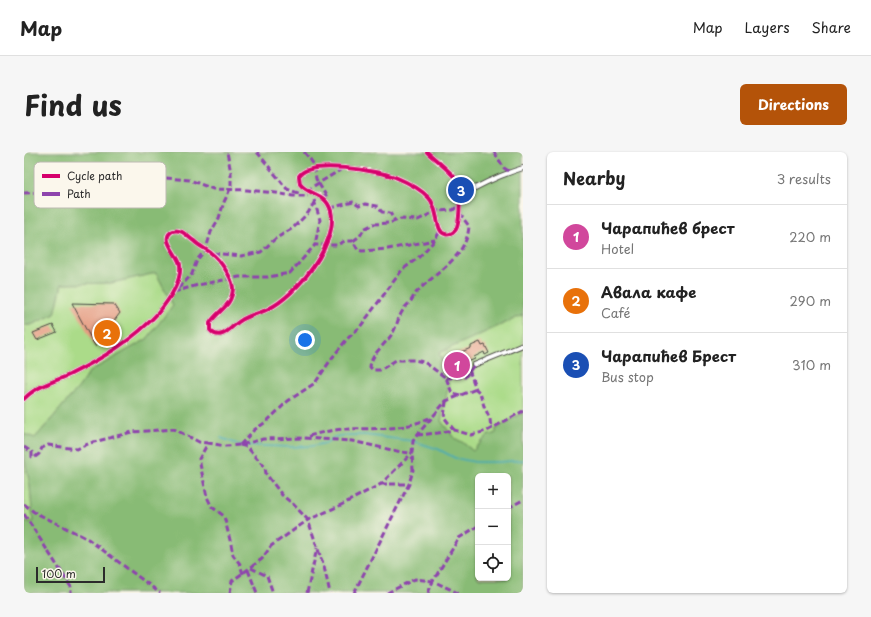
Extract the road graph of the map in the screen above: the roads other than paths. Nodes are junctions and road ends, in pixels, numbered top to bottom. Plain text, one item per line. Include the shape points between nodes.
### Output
1 (426, 152) edge
2 (523, 168) edge
3 (459, 197) junction
4 (523, 345) edge
5 (474, 365) dead end
6 (24, 399) edge

1 - 3 street via 456,179
2 - 3 street via 476,187
3 - 6 street via 457,226 454,232 446,235 439,229 437,213 430,198 417,187 395,177 362,169 324,167 303,171 299,176 300,184 319,195 330,209 331,223 326,242 314,267 294,290 268,309 240,320 222,335 212,333 210,323 231,300 231,279 212,253 184,233 175,230 170,233 168,242 179,260 180,275 174,292 156,315 126,342 87,365 42,386
4 - 5 street

